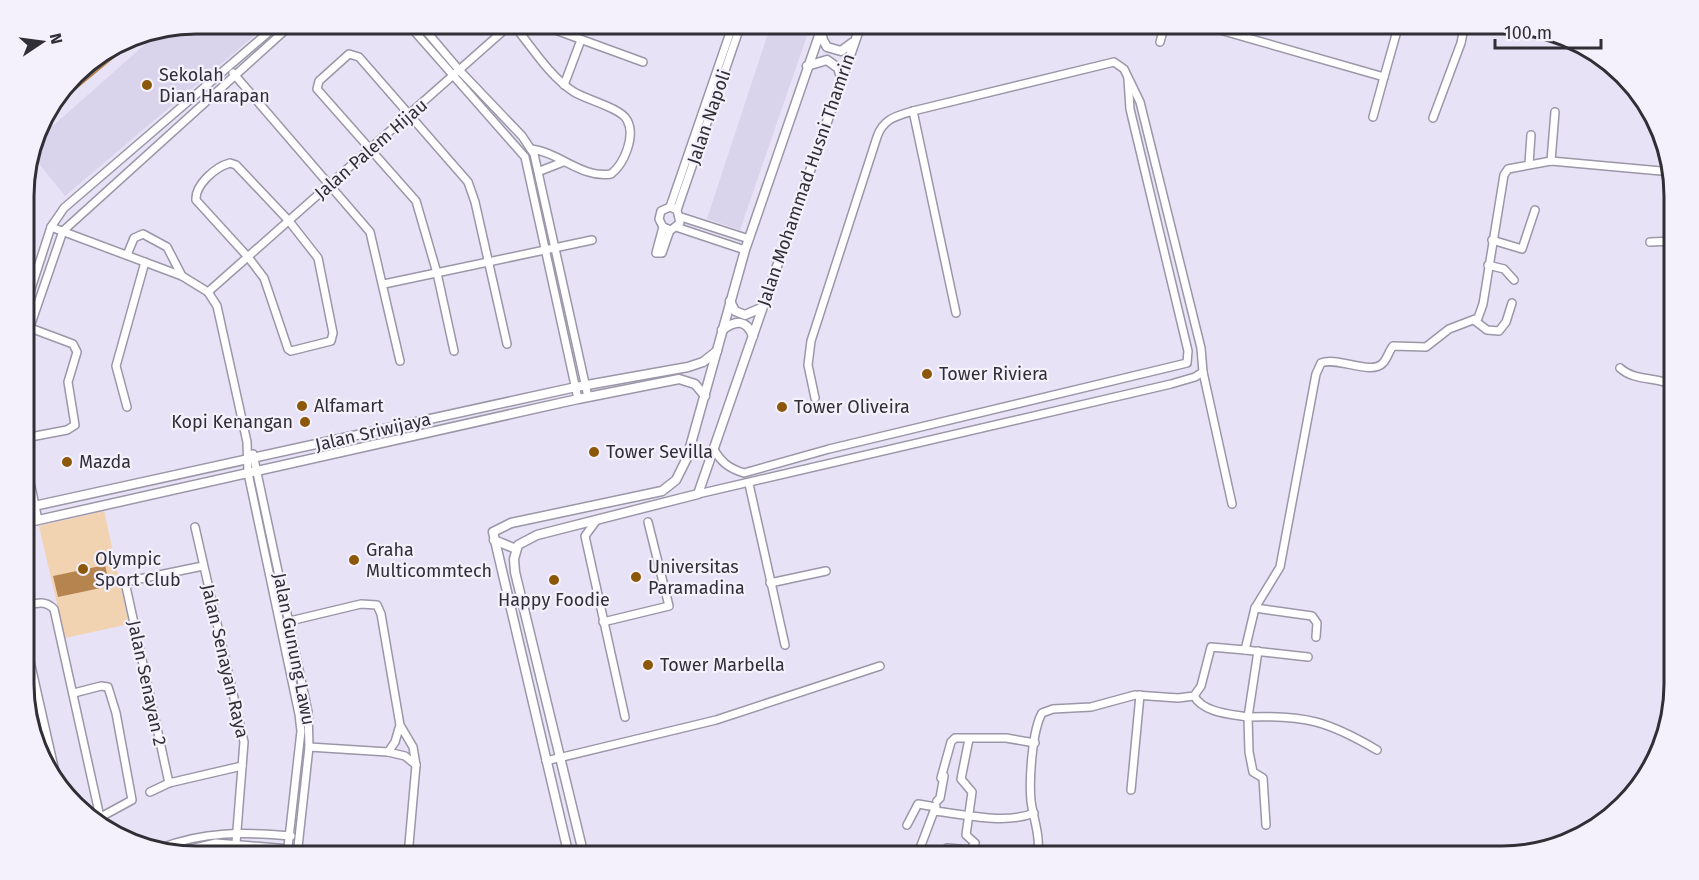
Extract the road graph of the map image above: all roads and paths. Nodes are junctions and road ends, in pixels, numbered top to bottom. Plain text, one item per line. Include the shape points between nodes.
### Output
1 (267, 34) edge
2 (281, 34) edge
3 (418, 34) edge
4 (427, 34) edge
5 (501, 34) edge
6 (521, 34) edge
7 (565, 34) edge
8 (730, 34) edge
9 (738, 34) edge
10 (819, 34) edge
11 (822, 34) edge
12 (857, 34) edge
13 (1162, 34) edge
14 (1234, 34) edge
15 (1396, 34) edge
16 (1463, 34) edge
17 (581, 40) junction
18 (855, 40) junction
19 (1160, 42) dead end
20 (643, 62) dead end
21 (807, 66) junction
22 (228, 68) junction
23 (457, 74) junction
24 (236, 75) junction
25 (841, 77) junction
26 (1128, 77) junction
27 (1384, 77) junction
28 (564, 85) junction
29 (914, 111) junction
30 (1555, 112) dead end
31 (409, 116) junction
32 (1373, 117) dead end
33 (1433, 118) dead end
34 (1532, 135) dead end
35 (531, 149) junction
36 (370, 150) junction
37 (1551, 161) junction
38 (563, 162) junction
39 (1529, 164) junction
40 (540, 171) junction
41 (1662, 171) edge
42 (331, 184) junction
43 (1535, 210) dead end
44 (676, 211) junction
45 (289, 221) junction
46 (51, 227) junction
47 (670, 228) junction
48 (63, 231) junction
49 (749, 239) junction
50 (592, 240) dead end
51 (1492, 240) junction
52 (1664, 241) edge
53 (1650, 242) dead end
54 (555, 247) junction
55 (546, 250) junction
56 (745, 250) junction
57 (127, 255) junction
58 (248, 257) junction
59 (146, 262) junction
60 (488, 262) junction
61 (1488, 265) junction
62 (437, 273) junction
63 (182, 276) junction
64 (35, 277) edge
65 (1514, 280) dead end
66 (384, 284) junction
67 (208, 292) junction
68 (730, 302) junction
69 (1512, 303) dead end
70 (35, 306) edge
71 (761, 308) junction
72 (956, 313) dead end
73 (1474, 320) junction
74 (35, 330) edge
75 (722, 330) junction
76 (753, 337) junction
77 (507, 344) dead end
78 (453, 351) dead end
79 (717, 351) junction
80 (400, 361) dead end
81 (1620, 368) dead end
82 (1203, 372) junction
83 (585, 381) junction
84 (1664, 382) edge
85 (575, 384) junction
86 (705, 396) junction
87 (588, 397) junction
88 (815, 398) dead end
89 (578, 399) junction
90 (127, 407) dead end
91 (972, 416) junction
92 (975, 430) junction
93 (34, 436) edge
94 (713, 448) junction
95 (251, 460) junction
96 (248, 473) junction
97 (259, 475) junction
98 (749, 484) junction
99 (698, 494) junction
100 (1232, 504) dead end
101 (34, 505) edge
102 (596, 520) junction
103 (34, 521) edge
104 (648, 522) dead end
105 (195, 526) dead end
106 (494, 540) junction
107 (516, 549) junction
108 (203, 566) junction
109 (826, 571) dead end
110 (770, 583) junction
111 (34, 604) edge
112 (1255, 608) junction
113 (290, 621) junction
114 (603, 622) junction
115 (1316, 637) dead end
116 (785, 645) dead end
117 (1245, 650) junction
118 (1258, 651) junction
119 (1308, 657) dead end
120 (880, 666) dead end
121 (34, 679) edge
122 (74, 693) junction
123 (1140, 695) junction
124 (1194, 696) junction
125 (625, 717) dead end
126 (1248, 717) junction
127 (400, 725) junction
128 (969, 739) junction
129 (1035, 743) junction
130 (309, 747) junction
131 (1377, 750) dead end
132 (388, 752) junction
133 (51, 754) edge
134 (560, 759) junction
135 (546, 761) junction
136 (416, 765) junction
137 (242, 766) junction
138 (170, 783) junction
139 (1131, 790) dead end
140 (150, 792) dead end
141 (936, 804) junction
142 (98, 812) edge
143 (1034, 813) junction
144 (969, 815) junction
145 (103, 816) edge
146 (907, 825) dead end
147 (1266, 825) dead end
148 (236, 832) junction
149 (289, 836) junction
150 (300, 837) junction
151 (177, 841) junction
152 (172, 843) edge
153 (236, 843) junction
154 (178, 844) edge
155 (921, 845) edge
156 (974, 845) edge
157 (1039, 845) edge
158 (197, 846) edge
159 (251, 846) edge
160 (288, 846) edge
161 (299, 846) edge
162 (409, 846) edge
163 (567, 846) edge
164 (581, 846) edge

1 - 22 street
2 - 24 street
3 - 23 street
4 - 23 street
5 - 23 street, Jalan Palem Hijau
6 - 28 street
7 - 17 street
8 - 44 street, Jalan Napoli
9 - 44 street, Jalan Napoli
10 - 21 street, Jalan Mohammad Husni Thamrin
11 - 18 street via 822,40 834,50 841,51
12 - 18 street, Jalan Mohammad Husni Thamrin
13 - 19 street
14 - 27 street
15 - 27 street
16 - 33 street
17 - 20 street
17 - 28 street
18 - 25 street, Jalan Mohammad Husni Thamrin
21 - 25 street via 827,60 838,68
21 - 49 street, Jalan Mohammad Husni Thamrin
22 - 24 street
22 - 46 street via 64,208
23 - 31 street, Jalan Palem Hijau
23 - 35 street
23 - 55 street via 524,154
24 - 42 street
24 - 48 street
25 - 71 street, Jalan Mohammad Husni Thamrin
26 - 29 street via 1119,64 1106,62
26 - 82 street via 1140,102 1201,348
26 - 91 street via 1130,109 1188,362
27 - 32 street
28 - 38 street via 624,116 630,136 619,167 611,174 601,175
29 - 72 street
29 - 88 street via 889,119 876,137 811,341 808,365
30 - 37 street
31 - 36 street, Jalan Palem Hijau
31 - 36 street via 358,57 344,57 319,81 317,89
31 - 60 street via 468,182
34 - 39 street
35 - 38 street via 547,151
35 - 40 street
36 - 42 street, Jalan Palem Hijau
36 - 62 street via 416,201
37 - 39 street
37 - 41 street
38 - 40 street
39 - 51 street via 1506,171
40 - 54 street
42 - 45 street, Jalan Palem Hijau
42 - 66 street via 370,232
43 - 51 street via 1522,249
44 - 47 street, Jalan Napoli
44 - 47 street, Jalan Napoli via 660,214 659,221
44 - 49 street
45 - 58 street, Jalan Palem Hijau
45 - 58 street via 236,165 223,164 202,184 196,200
45 - 58 street via 318,258 333,333 331,341 288,349 270,291
46 - 48 street
46 - 64 street
47 - 56 street
48 - 57 street
48 - 70 street
49 - 56 street, Jalan Mohammad Husni Thamrin
50 - 54 street
51 - 61 street
52 - 53 street
54 - 55 street
54 - 83 street
55 - 60 street
55 - 85 street
56 - 68 street, Jalan Mohammad Husni Thamrin
57 - 59 street
57 - 63 street via 134,238 143,234 167,247
58 - 67 street, Jalan Palem Hijau
59 - 63 street
59 - 90 street via 117,366
60 - 62 street
60 - 77 street
61 - 65 street via 1504,269
61 - 73 street via 1483,304
62 - 66 street
62 - 78 street
63 - 67 street
66 - 80 street
67 - 95 street via 217,306
68 - 71 street via 745,315
68 - 75 street, Jalan Mohammad Husni Thamrin
69 - 73 street via 1499,331 1487,330
71 - 76 street, Jalan Mohammad Husni Thamrin
73 - 112 street via 1449,329 1424,348 1393,346 1378,366 1321,363 1280,567
74 - 93 street via 76,347 76,358 68,382 75,421 71,429
75 - 76 street via 742,322
75 - 79 street, Jalan Mohammad Husni Thamrin
76 - 94 street, Jalan Mohammad Husni Thamrin
79 - 83 street, Jalan Sriwijaya via 688,368
79 - 86 street, Jalan Mohammad Husni Thamrin
81 - 84 street via 1628,374
82 - 92 street via 1171,384
82 - 100 street
83 - 85 street, Jalan Sriwijaya
83 - 87 street
85 - 89 street
85 - 95 street, Jalan Sriwijaya
86 - 87 street, Jalan Sriwijaya via 695,384 680,380
86 - 106 street, Jalan Mohammad Husni Thamrin via 687,458 676,480 662,491 504,525 493,532
87 - 89 street, Jalan Sriwijaya
89 - 97 street, Jalan Sriwijaya
91 - 92 street
91 - 94 street via 744,473 722,462
92 - 98 street
94 - 99 street, Jalan Mohammad Husni Thamrin
95 - 96 street, Jalan Gunung Lawu
95 - 97 street, Jalan Gunung Lawu
95 - 101 street, Jalan Sriwijaya
96 - 97 street, Jalan Sriwijaya
96 - 103 street, Jalan Sriwijaya
96 - 149 street, Jalan Gunung Lawu via 299,714
97 - 113 street, Jalan Gunung Lawu
98 - 99 street
98 - 110 street
99 - 102 street
102 - 107 street via 537,535 520,542
102 - 114 street via 585,536
104 - 114 street via 669,606
105 - 108 street, Jalan Senayan Raya
106 - 107 street
106 - 135 street
107 - 134 street via 515,572
108 - 137 street, Jalan Senayan Raya via 244,742
108 - 138 street, Jalan Senayan 2 via 125,582
109 - 110 street
110 - 116 street
111 - 122 street via 49,604 54,609
112 - 115 street via 1312,616 1317,623
112 - 117 street
113 - 127 street via 361,604 377,605
113 - 130 street, Jalan Gunung Lawu via 309,712
114 - 125 street
117 - 118 street
117 - 124 street via 1211,646 1201,686
118 - 119 street
118 - 126 street
120 - 134 street via 716,720
121 - 133 street
122 - 142 street
122 - 145 street via 101,686 110,689 132,800
123 - 124 street
123 - 129 street via 1084,709 1046,710 1040,716
123 - 139 street
124 - 126 street via 1209,708
126 - 131 street via 1287,716 1324,722
126 - 147 street via 1250,759 1253,772 1263,778
127 - 132 street
127 - 136 street via 413,747
128 - 129 street via 1006,738
128 - 141 street via 957,737 951,742
128 - 144 street via 961,779 972,791
129 - 143 street via 1031,793
130 - 132 street
130 - 150 street, Jalan Gunung Lawu
132 - 136 street via 405,756
134 - 135 street
134 - 164 street
135 - 163 street
136 - 162 street
137 - 138 street
137 - 148 street, Jalan Senayan Raya
138 - 140 street
141 - 144 street
141 - 146 street via 918,804
141 - 155 street
143 - 144 street via 1003,818
143 - 157 street
144 - 156 street via 966,836
148 - 149 street
148 - 151 street
148 - 153 street, Jalan Senayan Raya
149 - 150 street
149 - 160 street, Jalan Gunung Lawu
150 - 161 street, Jalan Gunung Lawu
151 - 152 street
151 - 154 street
153 - 158 street
153 - 159 street

